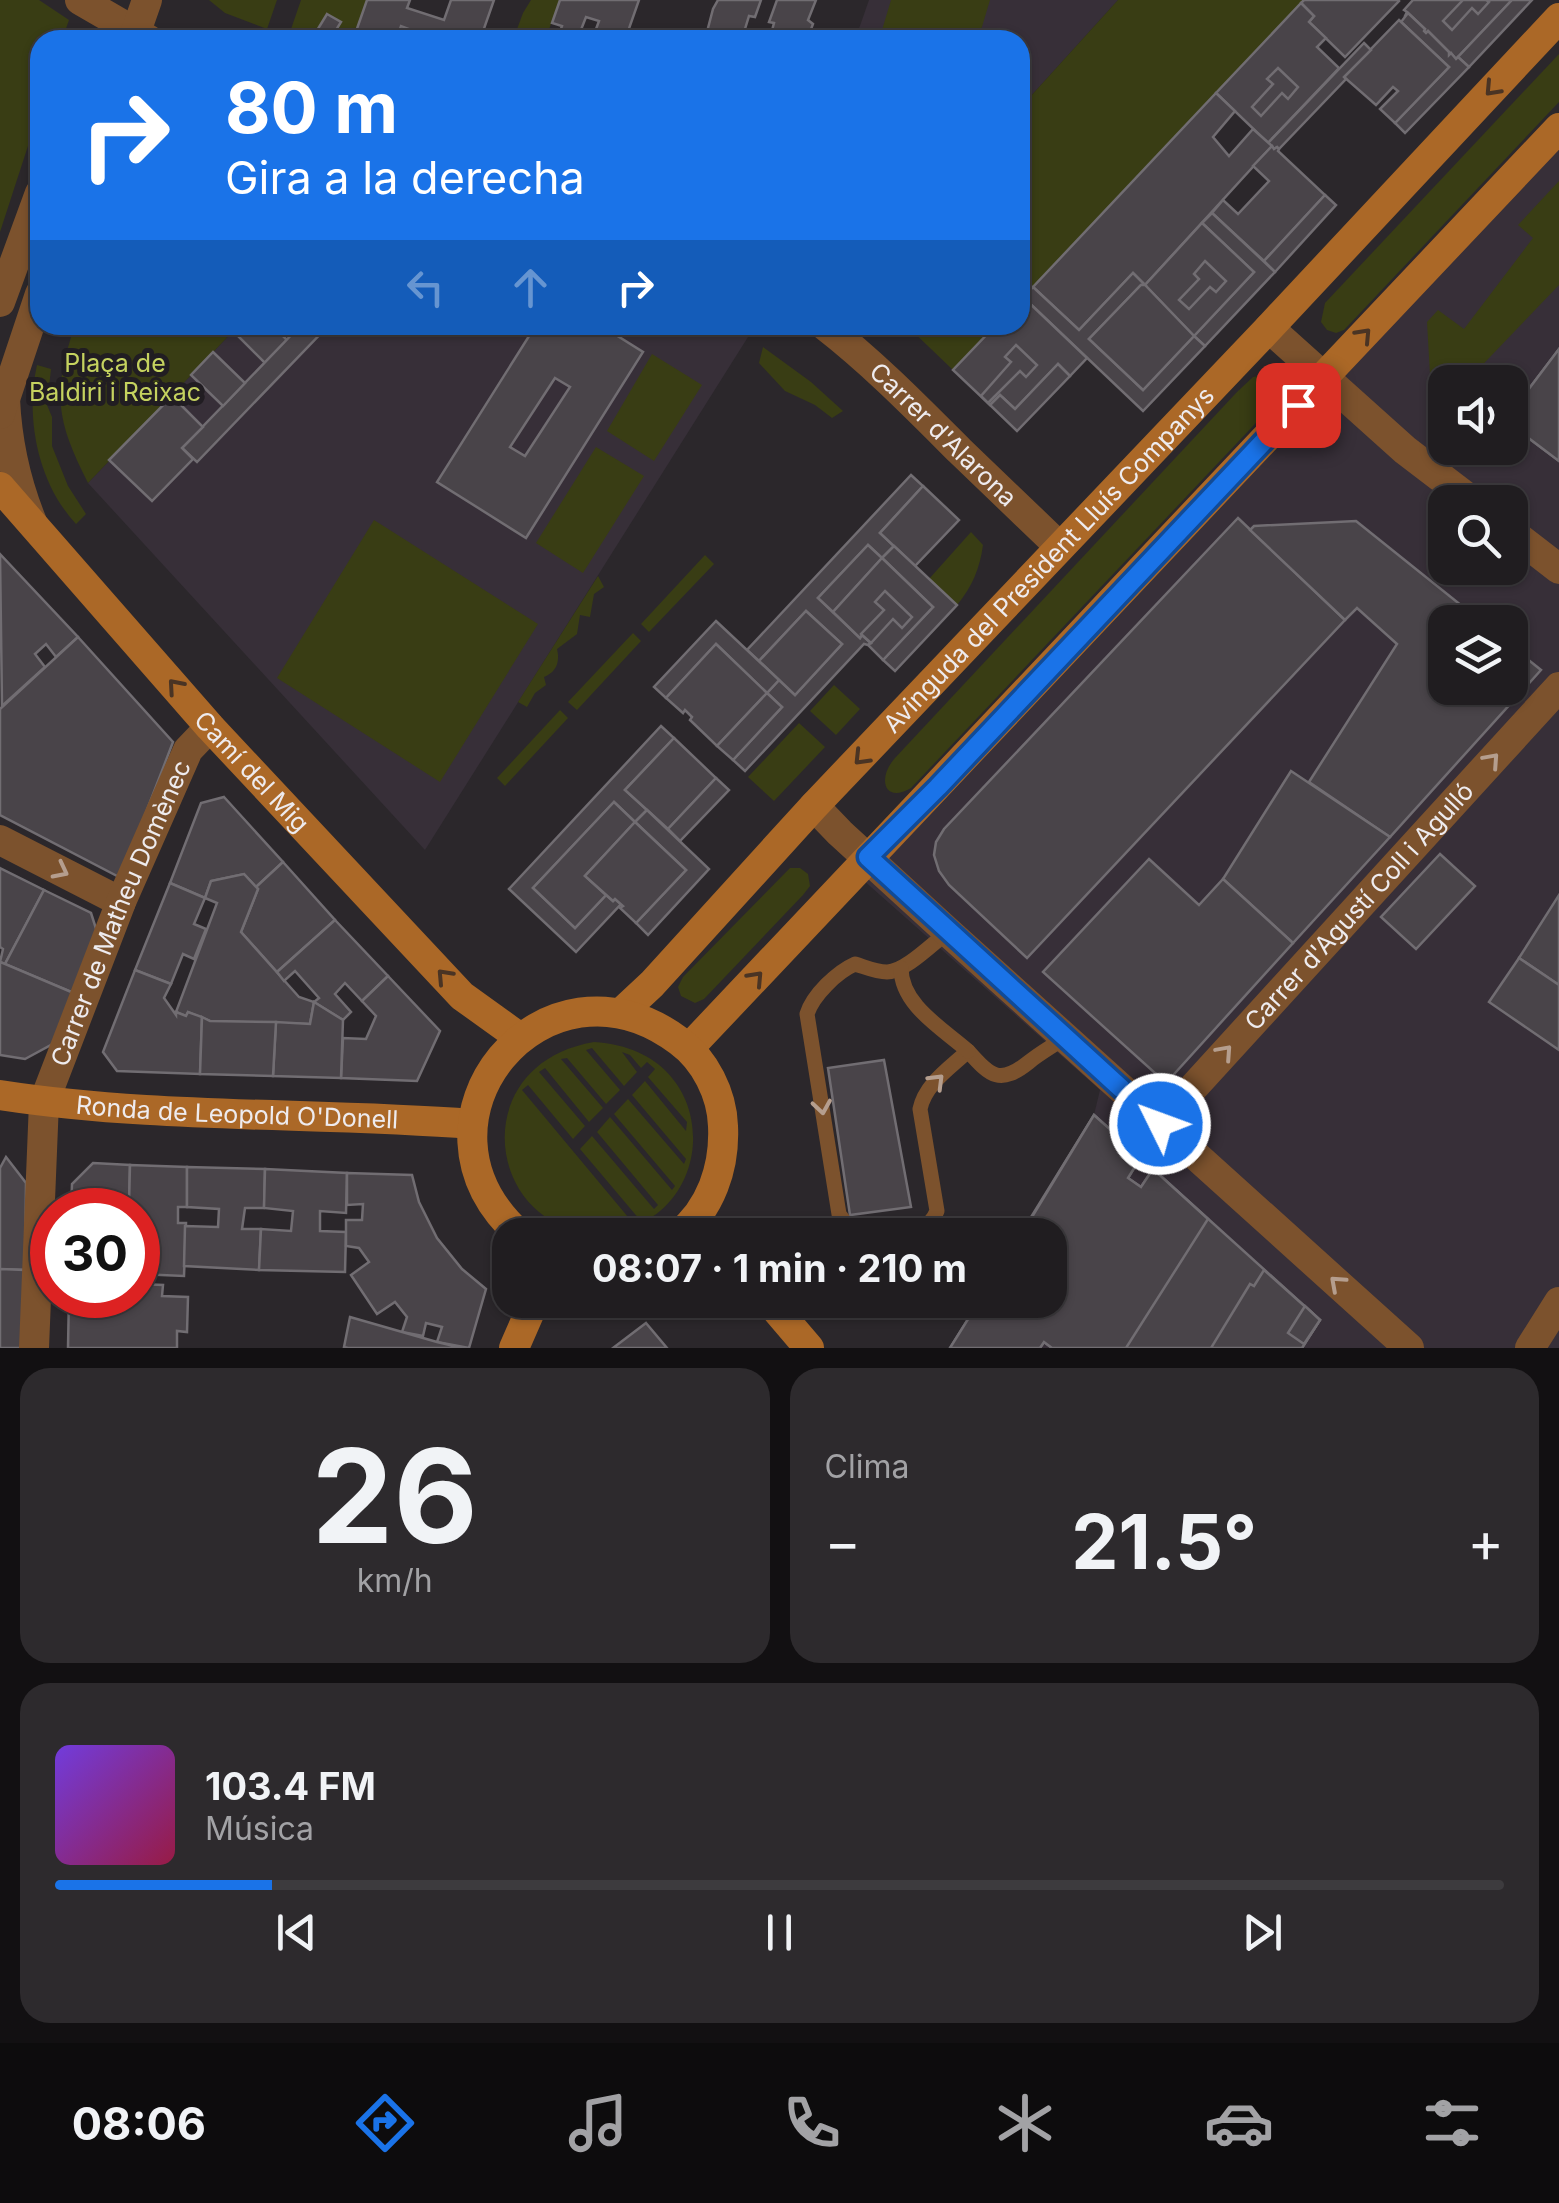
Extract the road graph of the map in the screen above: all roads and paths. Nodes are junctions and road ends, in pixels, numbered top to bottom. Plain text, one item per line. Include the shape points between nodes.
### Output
1 (146, 0) edge
2 (96, 14) edge
3 (1559, 18) edge
4 (125, 30) edge
5 (140, 30) edge
6 (1559, 128) edge
7 (30, 220) edge
8 (0, 302) edge
9 (30, 325) edge
10 (1270, 328) junction
11 (836, 335) edge
12 (1324, 378) junction
13 (3, 407) edge
14 (1451, 485) edge
15 (0, 487) edge
16 (32, 522) junction
17 (1528, 545) edge
18 (1060, 546) junction
19 (1559, 569) edge
20 (1559, 687) edge
21 (210, 726) junction
22 (814, 806) junction
23 (0, 840) edge
24 (862, 852) junction
25 (122, 902) junction
26 (948, 932) junction
27 (900, 968) junction
28 (622, 1012) junction
29 (519, 1037) junction
30 (1064, 1038) junction
31 (689, 1048) junction
32 (968, 1051) junction
33 (0, 1095) edge
34 (44, 1102) junction
35 (472, 1124) junction
36 (1160, 1124) junction
37 (501, 1218) edge
38 (701, 1218) edge
39 (1559, 1302) edge
40 (527, 1318) edge
41 (783, 1318) edge
42 (34, 1348) edge
43 (514, 1348) edge
44 (808, 1348) edge
45 (1409, 1348) edge
46 (1530, 1348) edge

1 - 5 street
2 - 4 street
3 -> 10 street, Avinguda del President Lluís Companys
12 -> 6 street
7 - 8 street
9 - 13 street
10 - 12 street
10 - 18 street, Avinguda del President Lluís Companys
11 - 18 street, Carrer d'Alarona
12 - 14 street
12 - 24 street via 938,787
13 - 16 street
15 - 16 street, Camí del Mig
21 -> 16 street, Camí del Mig
17 - 19 street
18 -> 22 street, Avinguda del President Lluís Companys
36 -> 20 street, Carrer d'Agustí Coll i Agulló
21 - 25 street, Carrer de Matheu Domènec via 188,750
29 -> 21 street, Camí del Mig via 462,996
22 - 24 street
22 - 28 street, Avinguda del President Lluís Companys
23 -> 25 street
24 - 26 street
31 -> 24 street
25 - 34 street, Carrer de Matheu Domènec
26 - 27 lane
26 - 30 street
27 - 32 lane via 908,998
27 -> 32 lane via 880,972 855,964 810,1004 846,1226 866,1234 933,1219 922,1097
28 - 29 street via 568,1013
28 - 31 street via 658,1025
29 - 35 street via 487,1076
30 - 32 lane via 1008,1076 996,1076
30 - 36 street
31 - 38 street via 722,1112 724,1148
33 - 34 street, Ronda de Leopold O'Donell
34 - 35 street, Ronda de Leopold O'Donell
34 - 42 street, Carrer de Matheu Domènec
35 - 37 street via 473,1158
45 -> 36 street
39 - 46 street
40 - 43 street
41 - 44 street

